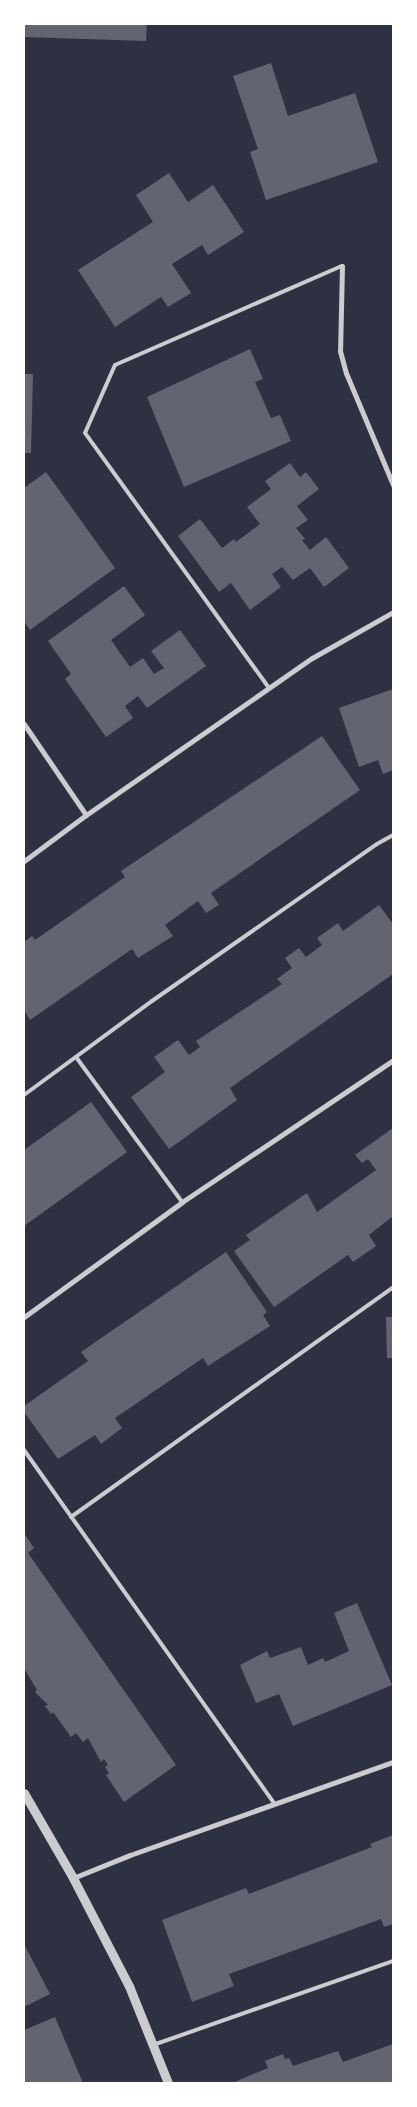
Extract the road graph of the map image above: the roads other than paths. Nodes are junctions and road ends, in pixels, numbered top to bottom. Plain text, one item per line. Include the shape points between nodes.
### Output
1 (342, 266) joint
2 (393, 485) edge
3 (393, 612) edge
4 (269, 688) junction
5 (24, 724) edge
6 (86, 815) junction
7 (393, 835) edge
8 (24, 861) edge
9 (76, 1057) junction
10 (393, 1060) edge
11 (24, 1095) edge
12 (182, 1202) junction
13 (393, 1287) edge
14 (24, 1317) edge
15 (24, 1450) edge
16 (71, 1518) junction
17 (393, 1762) edge
18 (24, 1793) edge
19 (275, 1804) junction
20 (73, 1878) junction
21 (393, 1961) edge
22 (153, 2045) junction
23 (168, 2083) edge

1 - 2 street via 340,351 346,373
1 - 4 lane via 115,365 85,433
3 - 4 street via 312,658
4 - 6 street
5 - 6 street
6 - 8 street
7 - 9 lane via 328,877
9 - 11 lane
9 - 12 lane
10 - 12 street
12 - 14 street
13 - 16 lane
15 - 16 lane
16 - 19 lane
17 - 19 street
18 - 20 street
19 - 20 street
20 - 22 street via 129,1986
21 - 22 lane
22 - 23 street

